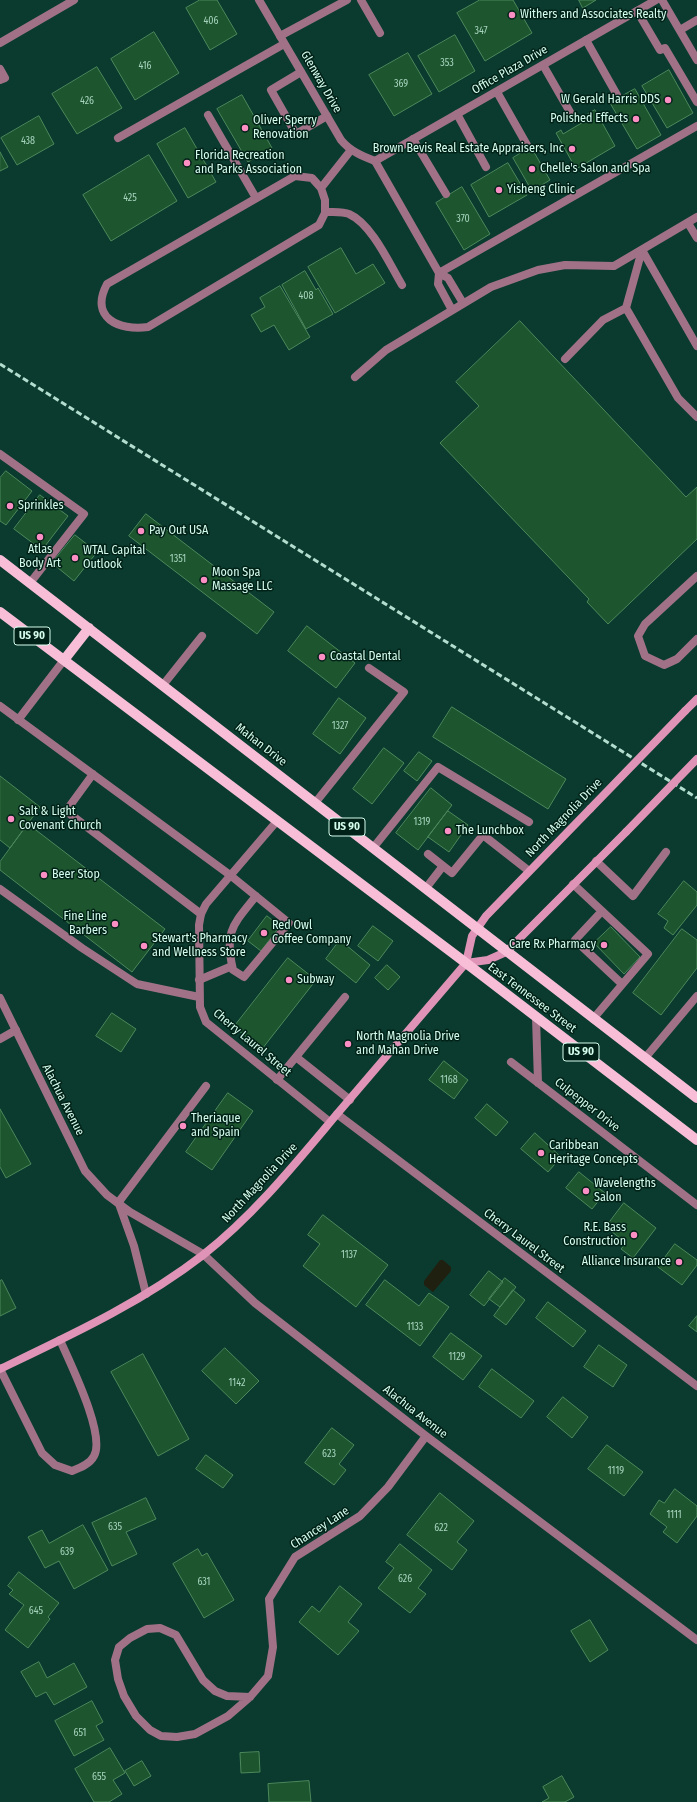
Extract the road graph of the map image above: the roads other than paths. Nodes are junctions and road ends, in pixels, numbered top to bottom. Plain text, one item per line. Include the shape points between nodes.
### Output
1 (74, 0) edge
2 (259, 0) edge
3 (347, 0) edge
4 (361, 0) edge
5 (656, 0) edge
6 (662, 0) edge
7 (637, 11) junction
8 (697, 20) edge
9 (680, 30) junction
10 (380, 33) dead end
11 (282, 40) junction
12 (586, 40) junction
13 (0, 43) edge
14 (697, 60) edge
15 (543, 65) junction
16 (0, 69) edge
17 (301, 72) junction
18 (0, 80) edge
19 (497, 92) junction
20 (617, 95) dead end
21 (697, 102) edge
22 (457, 114) junction
23 (208, 115) dead end
24 (327, 116) junction
25 (574, 119) dead end
26 (697, 126) edge
27 (118, 138) dead end
28 (414, 139) junction
29 (527, 145) dead end
30 (351, 150) junction
31 (375, 161) junction
32 (486, 167) dead end
33 (321, 188) junction
34 (446, 194) dead end
35 (256, 198) junction
36 (325, 212) junction
37 (697, 217) edge
38 (688, 223) junction
39 (697, 238) edge
40 (642, 250) junction
41 (439, 273) junction
42 (402, 285) dead end
43 (463, 303) junction
44 (626, 308) junction
45 (452, 310) junction
46 (697, 346) edge
47 (564, 358) dead end
48 (355, 377) dead end
49 (697, 417) edge
50 (0, 454) edge
51 (0, 560) edge
52 (697, 576) edge
53 (30, 583) junction
54 (0, 612) edge
55 (89, 628) junction
56 (202, 636) dead end
57 (697, 639) edge
58 (64, 660) junction
59 (369, 668) dead end
60 (163, 685) junction
61 (697, 699) edge
62 (0, 706) edge
63 (18, 720) junction
64 (697, 758) edge
65 (93, 774) junction
66 (315, 803) junction
67 (276, 821) junction
68 (529, 822) dead end
69 (373, 848) junction
70 (666, 852) dead end
71 (428, 854) dead end
72 (596, 861) junction
73 (443, 866) junction
74 (529, 871) junction
75 (230, 875) junction
76 (573, 884) junction
77 (426, 888) junction
78 (0, 889) edge
79 (256, 896) junction
80 (602, 911) junction
81 (201, 914) junction
82 (476, 928) junction
83 (506, 952) junction
84 (466, 963) junction
85 (232, 966) junction
86 (199, 980) junction
87 (622, 984) junction
88 (697, 996) edge
89 (199, 997) junction
90 (345, 997) dead end
91 (0, 998) edge
92 (536, 1017) junction
93 (593, 1018) junction
94 (16, 1030) junction
95 (0, 1039) edge
96 (296, 1057) junction
97 (645, 1058) junction
98 (511, 1062) dead end
99 (278, 1080) junction
100 (538, 1082) junction
101 (206, 1086) dead end
102 (697, 1098) edge
103 (350, 1100) junction
104 (337, 1114) junction
105 (330, 1122) junction
106 (697, 1140) edge
107 (118, 1203) junction
108 (697, 1205) edge
109 (203, 1254) junction
110 (146, 1294) junction
111 (60, 1340) junction
112 (0, 1369) edge
113 (697, 1386) edge
114 (426, 1436) junction
115 (697, 1640) edge
116 (250, 1697) junction

1 - 13 street
2 - 11 street, Glenway Drive
3 - 11 street
4 - 10 street
5 - 7 street, Office Plaza Drive
6 - 9 street
7 - 12 street, Office Plaza Drive
7 - 21 street via 660,50 665,48
8 - 9 street
9 - 14 street
11 - 17 street, Glenway Drive
11 - 27 street
12 - 15 street, Office Plaza Drive
12 - 20 street
15 - 19 street, Office Plaza Drive
15 - 25 street
16 - 18 street via 5,78
17 - 24 street, Glenway Drive
17 - 24 street via 271,90 296,134
19 - 22 street, Office Plaza Drive
19 - 29 street
22 - 28 street, Office Plaza Drive
22 - 32 street
23 - 35 street
24 - 30 street, Glenway Drive via 341,140
26 - 41 street
28 - 31 street, Office Plaza Drive
28 - 34 street
30 - 31 street, Glenway Drive
30 - 33 street
31 - 41 street
33 - 35 street via 312,178 295,176
33 - 36 street
35 - 36 street via 106,284 101,304 105,314 114,323 124,327 148,327 319,225
36 - 42 street via 348,213 359,220 368,229
37 - 38 street
38 - 39 street
38 - 40 street
40 - 43 street via 614,266 565,265 538,270 490,287
40 - 44 street
40 - 46 street
41 - 43 street via 448,278
41 - 45 street via 438,284
43 - 45 street
44 - 47 street via 603,320
44 - 49 street via 678,398
45 - 48 street via 386,350
50 - 53 street via 84,514
51 - 53 main road, Mahan Drive / US 90
52 - 57 street via 645,624 638,636 645,656 664,665 677,659
53 - 55 main road, Mahan Drive / US 90
54 - 58 main road, US 90
55 - 58 main road
55 - 60 main road, Mahan Drive / US 90
56 - 60 street
58 - 63 street
58 - 67 main road, US 90
59 - 66 street via 404,692
60 - 66 main road, Mahan Drive / US 90
61 - 74 main road, North Magnolia Drive, bridge
62 - 63 street
63 - 65 street
64 - 72 main road, bridge
65 - 75 street
65 - 81 street via 66,811
66 - 69 main road, Mahan Drive / US 90
67 - 75 street, Cherry Laurel Street
67 - 84 main road, US 90
68 - 69 street via 438,767
69 - 77 main road, Mahan Drive / US 90
70 - 72 street via 633,896
71 - 73 street
72 - 76 main road
73 - 74 street via 452,873 483,835
73 - 77 street
74 - 82 main road, North Magnolia Drive
75 - 79 street
75 - 81 street, Cherry Laurel Street
76 - 80 street
76 - 83 main road
77 - 82 main road, Mahan Drive / US 90
78 - 89 street via 137,984
79 - 85 street via 233,925 228,943
79 - 85 street via 289,923 244,977 233,970
80 - 87 street via 648,954
80 - 87 street via 575,940
81 - 86 street, Cherry Laurel Street
82 - 83 main road, Mahan Drive / US 90
82 - 84 main road, North Magnolia Drive via 469,945
83 - 84 main road via 488,960
83 - 93 main road, East Tennessee Street / US 90
84 - 92 main road, East Tennessee Street / US 90
84 - 103 main road, North Magnolia Drive
85 - 86 street
86 - 89 street, Cherry Laurel Street
87 - 93 street
88 - 97 street
89 - 99 street, Cherry Laurel Street via 201,1013 206,1022
90 - 96 street
91 - 94 street, Alachua Avenue
92 - 100 street, Culpepper Drive
92 - 106 main road, East Tennessee Street / US 90
93 - 97 main road, East Tennessee Street / US 90
94 - 95 street
94 - 107 street, Alachua Avenue via 85,1171
96 - 99 street
96 - 103 street
97 - 102 main road, East Tennessee Street / US 90
98 - 100 street, Culpepper Drive
99 - 105 street, Cherry Laurel Street
100 - 108 street, Culpepper Drive
101 - 107 street
103 - 104 main road, North Magnolia Drive
104 - 105 main road, North Magnolia Drive
104 - 113 street, Cherry Laurel Street
105 - 109 main road, North Magnolia Drive via 266,1196 239,1224
107 - 109 street, Alachua Avenue
107 - 110 street, Alachua Avenue via 134,1246
109 - 110 main road, North Magnolia Drive
109 - 114 street, Alachua Avenue via 255,1302
110 - 111 main road, North Magnolia Drive via 102,1320
111 - 112 main road, North Magnolia Drive
111 - 112 street via 88,1407 98,1441 94,1456 83,1466 72,1471 55,1465 42,1453
114 - 115 street, Alachua Avenue
114 - 116 street, Chancey Lane via 388,1487 360,1516 295,1557 283,1574 269,1599 273,1647 268,1676
116 - 116 street, Chancey Lane via 228,1696 215,1691 203,1680 176,1635 160,1628 147,1630 130,1638 120,1647 115,1660 124,1696 136,1716 150,1730 161,1736 177,1738 195,1734 228,1716

